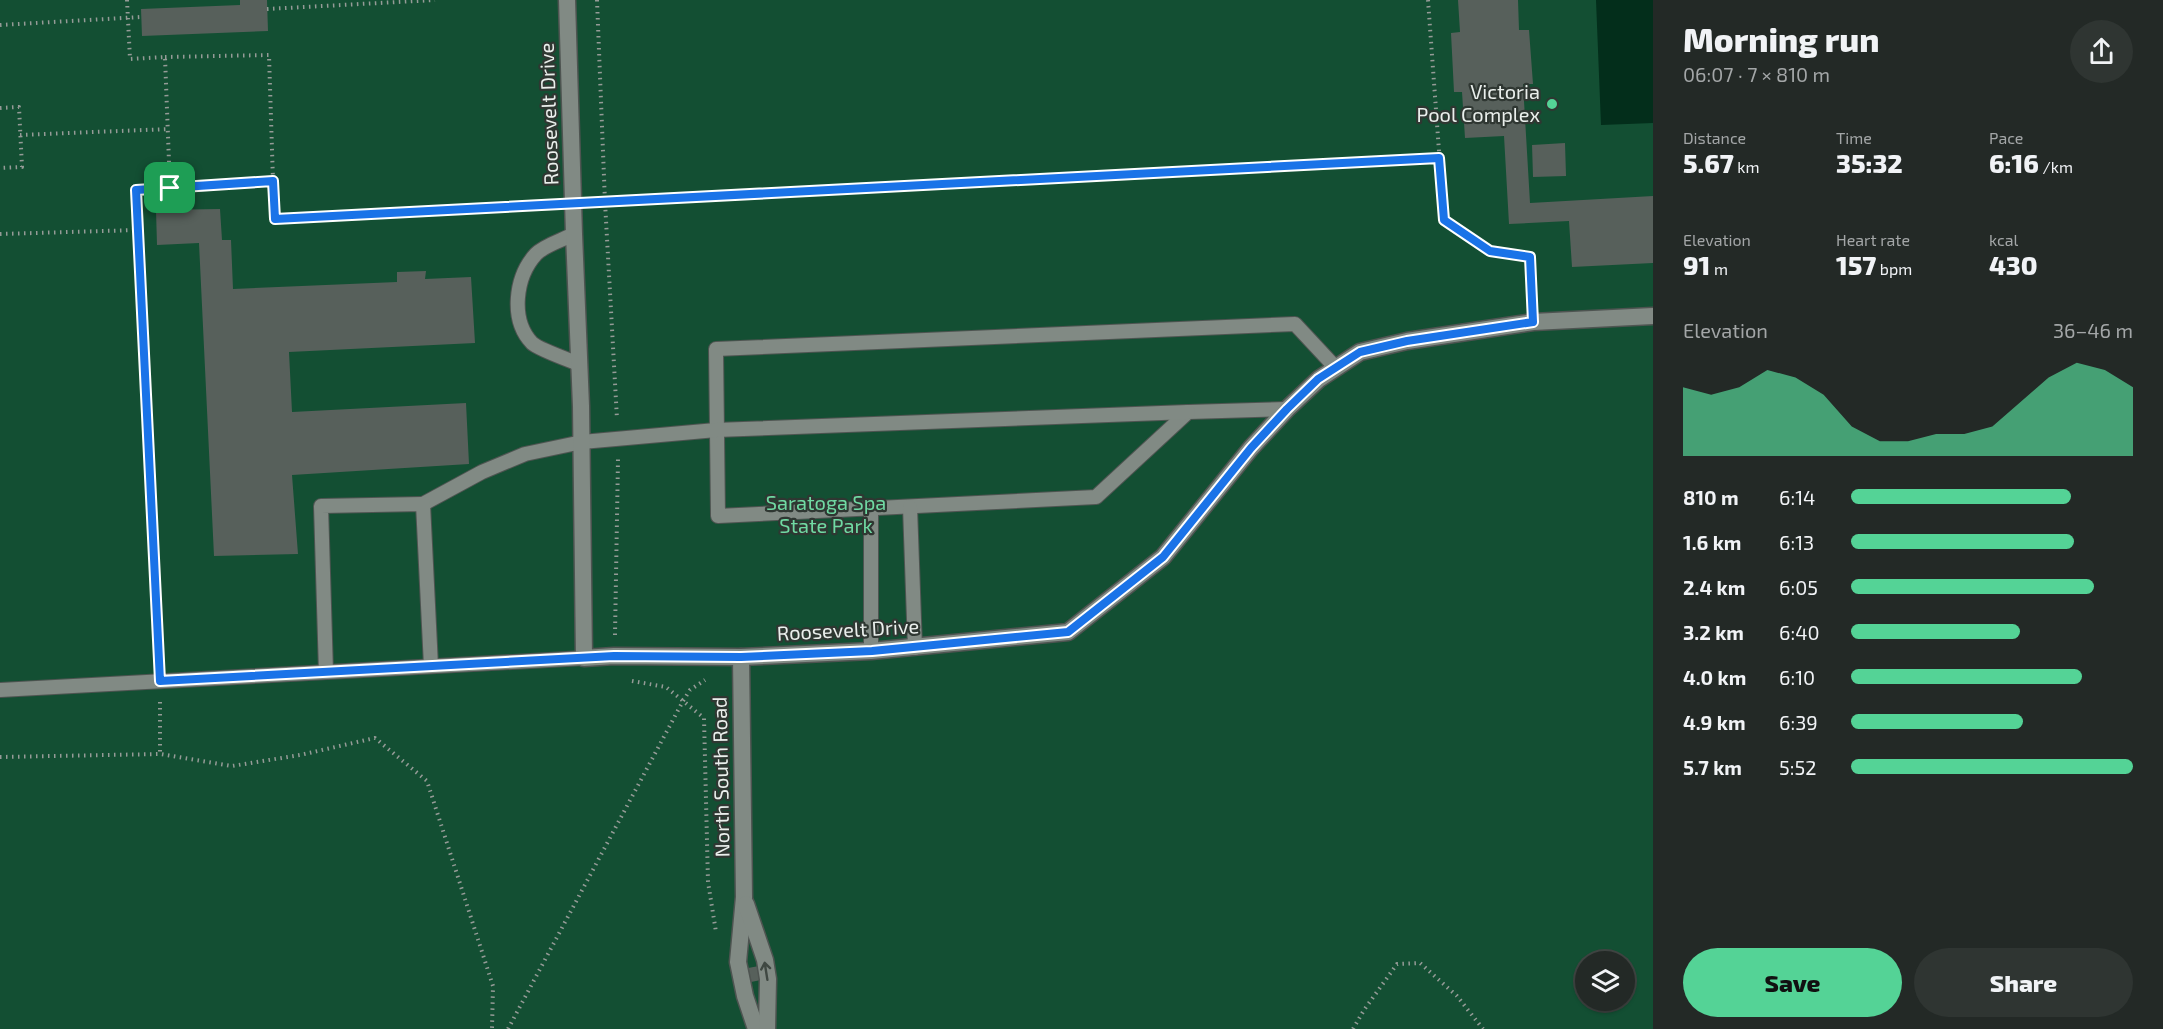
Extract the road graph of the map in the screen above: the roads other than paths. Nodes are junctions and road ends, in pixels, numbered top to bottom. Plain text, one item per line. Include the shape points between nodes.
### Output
1 (567, 0) edge
2 (574, 234) junction
3 (1653, 316) edge
4 (579, 364) junction
5 (1336, 368) junction
6 (1287, 409) junction
7 (1188, 412) junction
8 (716, 430) junction
9 (582, 442) junction
10 (423, 504) junction
11 (910, 507) junction
12 (871, 508) junction
13 (915, 648) junction
14 (872, 651) junction
15 (741, 657) junction
16 (584, 658) junction
17 (431, 666) junction
18 (326, 672) junction
19 (0, 690) edge
20 (744, 897) junction
21 (756, 1029) edge
22 (767, 1029) edge

1 - 2 street, Roosevelt Drive
2 - 4 street, Roosevelt Drive
2 - 4 lane via 537,252 526,269 517,301 520,326 534,345
3 - 5 street, Roosevelt Drive via 1533,322 1407,341 1360,352
4 - 9 street, Roosevelt Drive
5 - 6 street, Roosevelt Drive via 1318,379
5 - 8 lane via 1295,324 716,349
6 - 7 lane
6 - 13 street, Roosevelt Drive via 1163,557 1068,632
7 - 8 lane
7 - 11 lane via 1096,497
8 - 9 lane
8 - 12 lane via 718,516
9 - 10 lane via 525,454
9 - 16 street, Roosevelt Drive
10 - 17 lane
10 - 18 lane via 321,506
11 - 12 lane
11 - 13 lane
12 - 14 lane
13 - 14 street, Roosevelt Drive
14 - 15 street, Roosevelt Drive
15 - 16 street, Roosevelt Drive
15 - 20 street, North South Road
16 - 17 lane
17 - 18 lane
18 - 19 lane
20 - 21 street, North South Road via 738,962
22 -> 20 street, North South Road via 765,960

